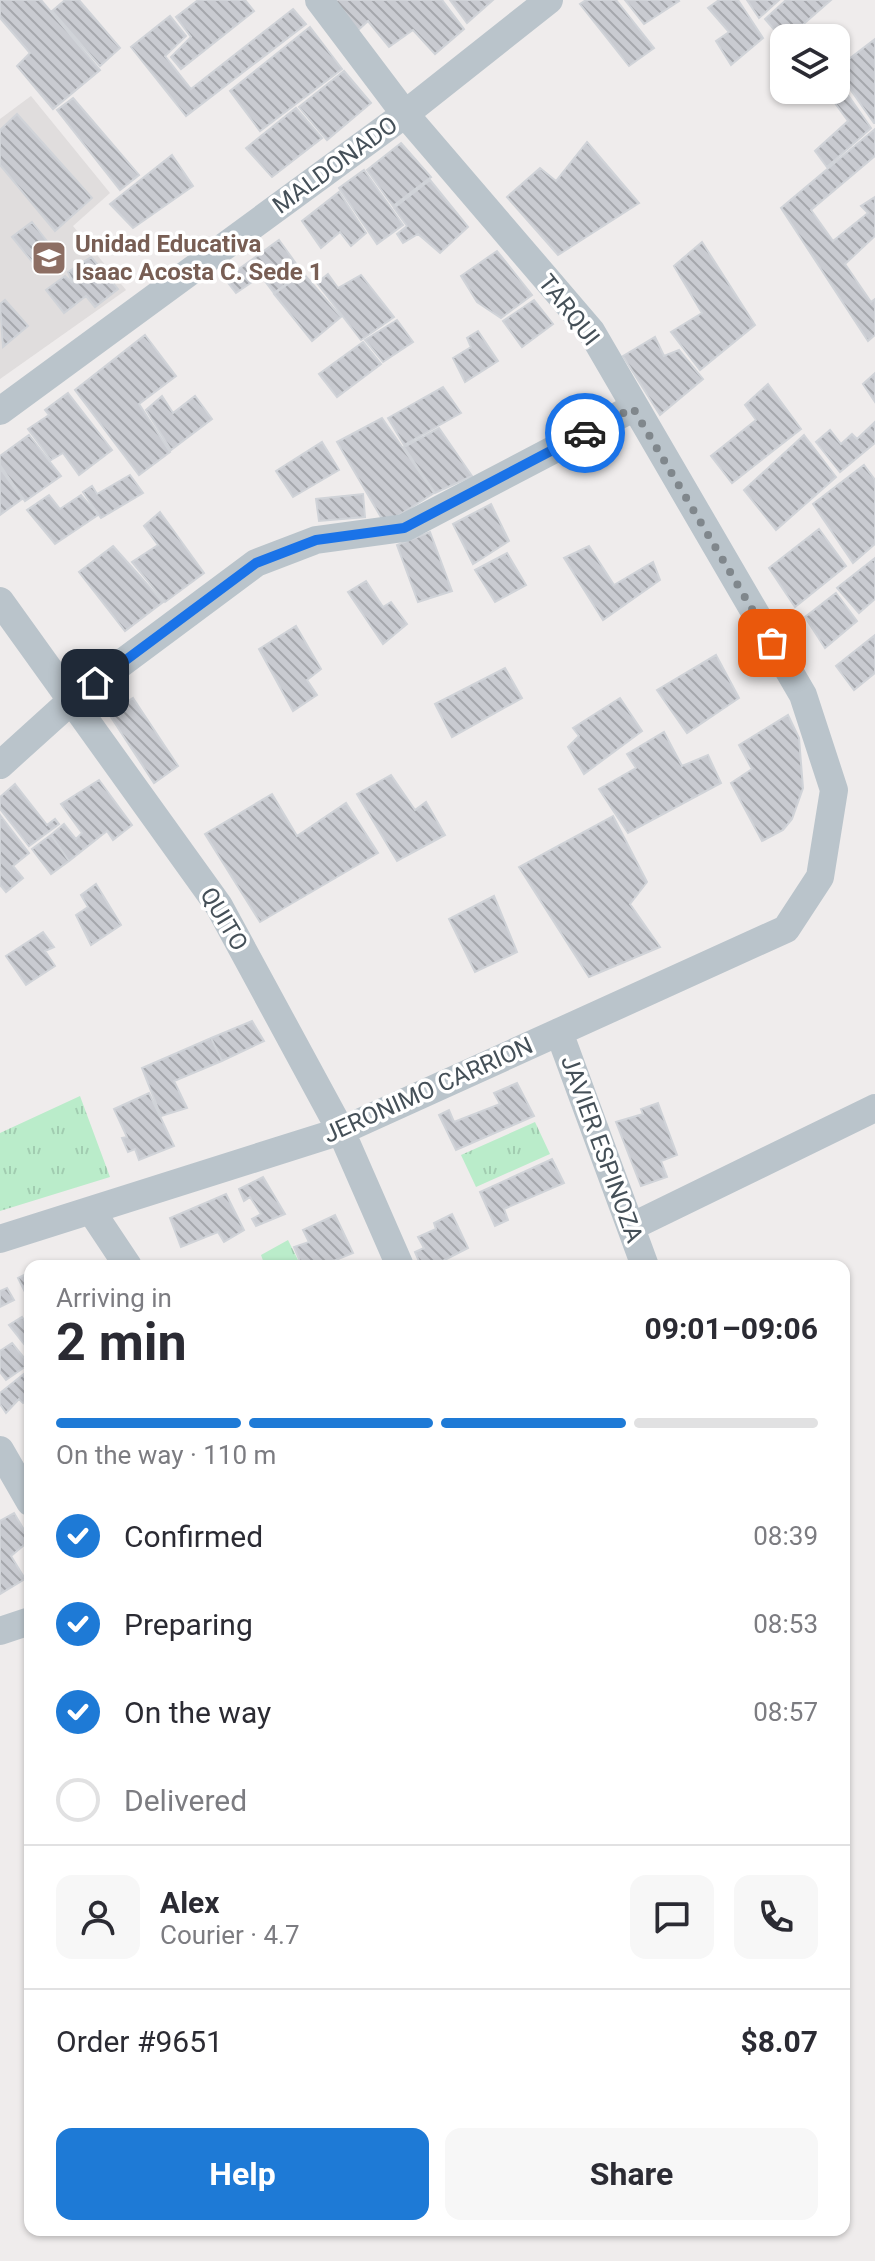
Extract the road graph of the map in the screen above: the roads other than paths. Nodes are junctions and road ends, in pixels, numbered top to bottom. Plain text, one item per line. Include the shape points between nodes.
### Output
1 (319, 0) edge
2 (549, 0) edge
3 (405, 114) junction
4 (633, 408) junction
5 (0, 411) edge
6 (0, 601) edge
7 (72, 700) junction
8 (0, 765) edge
9 (820, 877) joint
10 (559, 1032) junction
11 (875, 1108) edge
12 (341, 1131) junction
13 (92, 1212) junction
14 (631, 1227) junction
15 (0, 1239) edge
16 (124, 1260) edge
17 (397, 1260) edge
18 (643, 1260) edge
19 (0, 1450) edge
20 (24, 1492) edge
21 (24, 1623) edge
22 (0, 1631) edge

1 - 3 street, TARQUI
2 - 3 street, MALDONADO
3 - 4 street, TARQUI via 591,331
3 - 5 street, MALDONADO
4 - 7 street via 404,528 316,540 256,563
4 - 9 street, TARQUI via 803,695 834,790
6 - 7 street, QUITO
7 - 8 street
7 - 12 street, QUITO via 219,906
9 - 10 street, JERONIMO CARRION via 786,929
10 - 12 street, JERONIMO CARRION
10 - 14 street, JAVIER ESPINOZA
11 - 14 street
12 - 13 street, JERONIMO CARRION
12 - 17 street, QUITO
13 - 15 street, JERONIMO CARRION
13 - 16 street
14 - 18 street, JAVIER ESPINOZA
19 - 20 street
21 - 22 street

